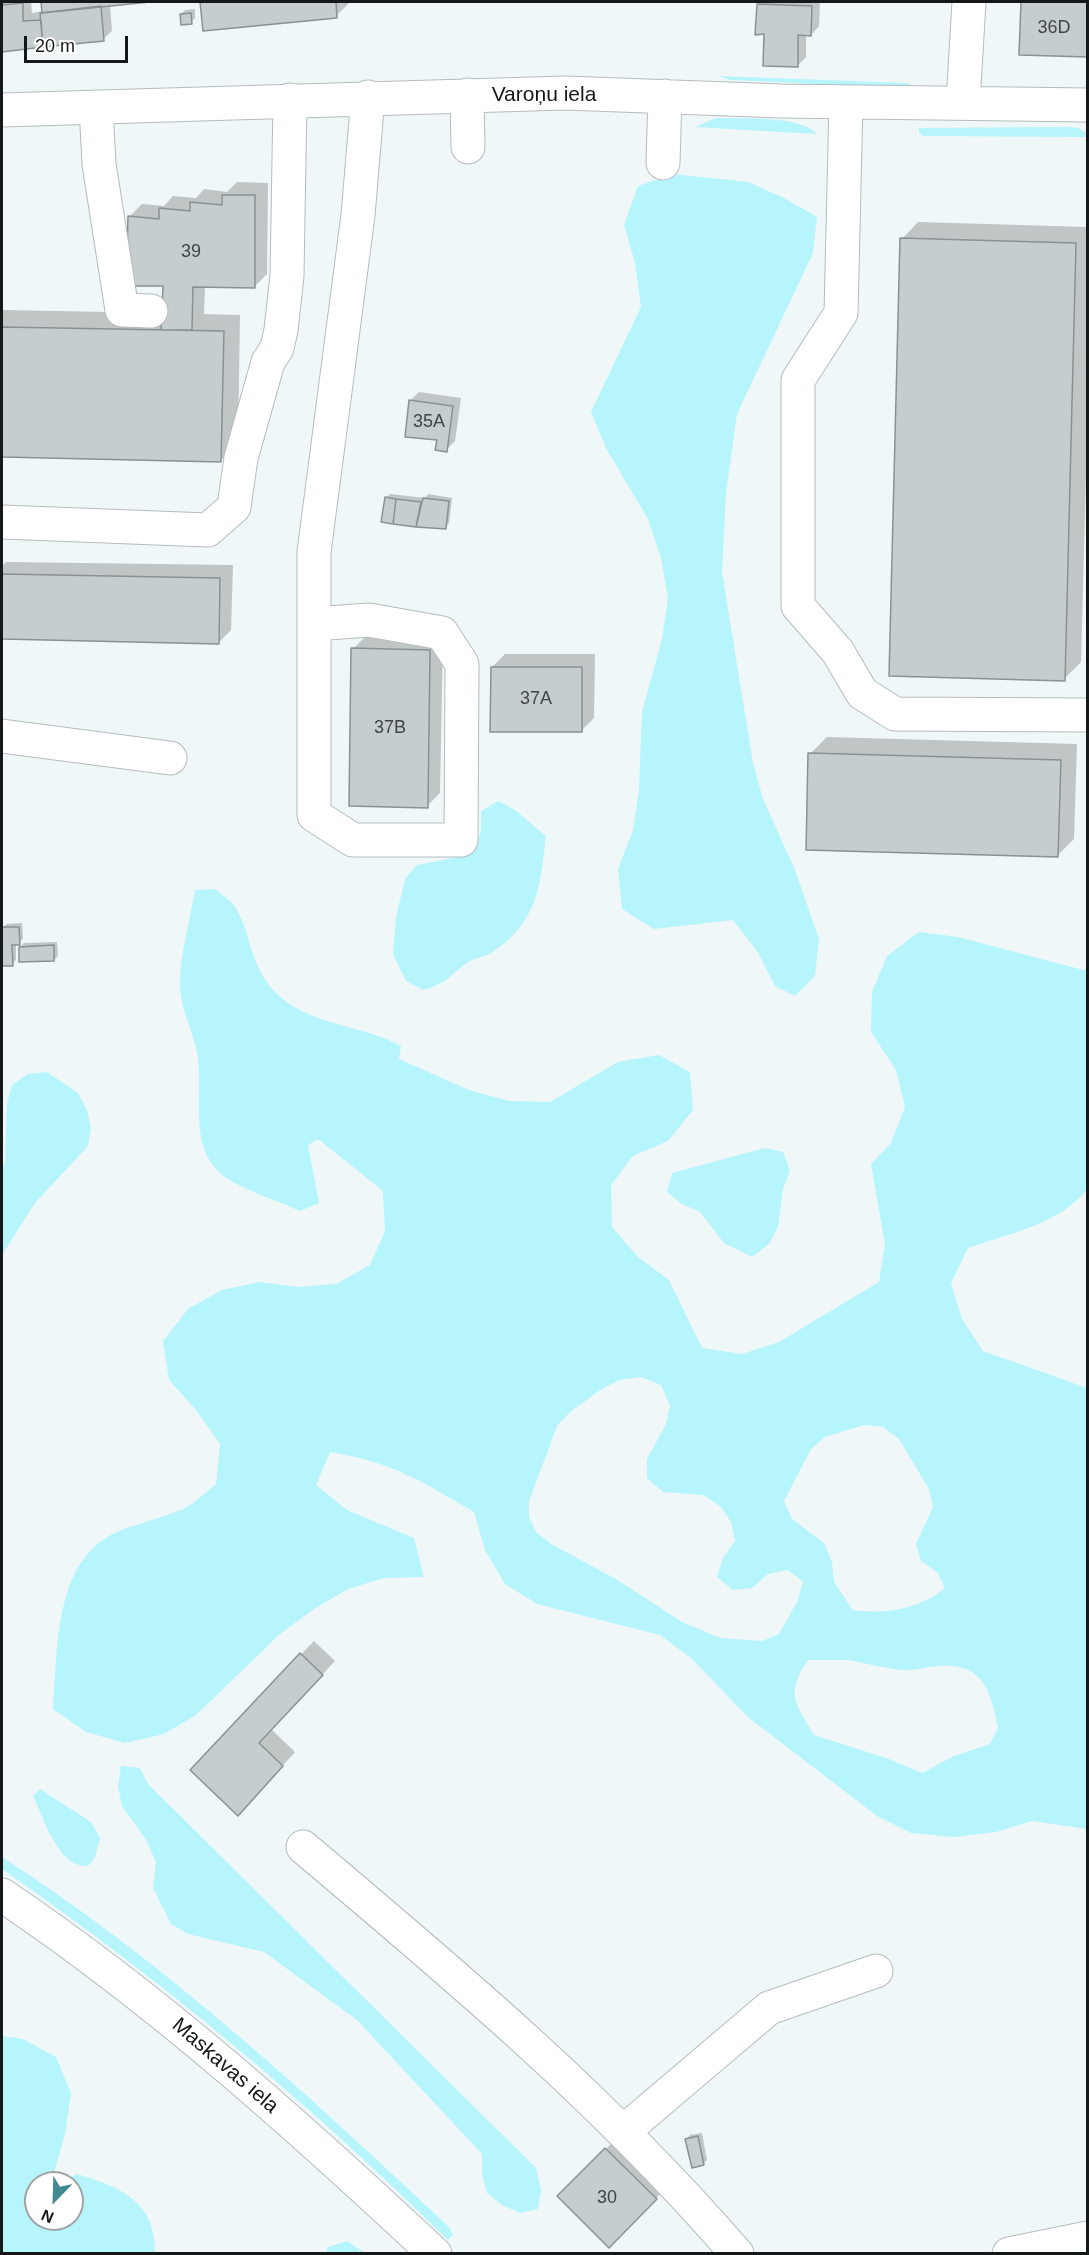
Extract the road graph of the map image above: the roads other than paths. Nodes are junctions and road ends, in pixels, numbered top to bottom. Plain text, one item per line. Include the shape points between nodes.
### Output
1 (969, 2) edge
2 (467, 95) junction
3 (665, 96) junction
4 (368, 97) junction
5 (290, 100) junction
6 (846, 102) junction
7 (963, 103) junction
8 (1088, 105) edge
9 (96, 106) junction
10 (2, 110) edge
11 (468, 147) dead end
12 (663, 164) dead end
13 (151, 312) dead end
14 (2, 522) edge
15 (314, 624) junction
16 (1088, 715) edge
17 (2, 736) edge
18 (170, 758) dead end
19 (303, 1847) dead end
20 (2, 1895) edge
21 (876, 1971) dead end
22 (623, 2132) junction
23 (1088, 2238) edge
24 (435, 2253) edge
25 (737, 2253) edge
26 (1009, 2253) edge

1 - 7 street
2 - 3 street, Varoņu iela
2 - 4 street, Varoņu iela
2 - 11 street
3 - 6 street, Varoņu iela
3 - 12 street
4 - 5 street, Varoņu iela
4 - 15 street via 354,250 314,552
5 - 9 street, Varoņu iela
5 - 14 street via 287,276 281,330 277,348 267,362 241,458 234,507 208,530
6 - 7 street, Varoņu iela
6 - 16 street via 842,313 798,380 798,606 838,652 862,693 895,714
7 - 8 street, Varoņu iela
9 - 10 street, Varoņu iela
9 - 13 street via 99,164 122,310
15 - 15 street via 314,815 353,840 460,840 462,664 442,633 369,620
17 - 18 street
19 - 22 street via 482,1998
20 - 24 street, Maskavas iela via 67,1939 218,2057
21 - 22 street via 769,2008
22 - 25 street via 678,2186
23 - 26 street

